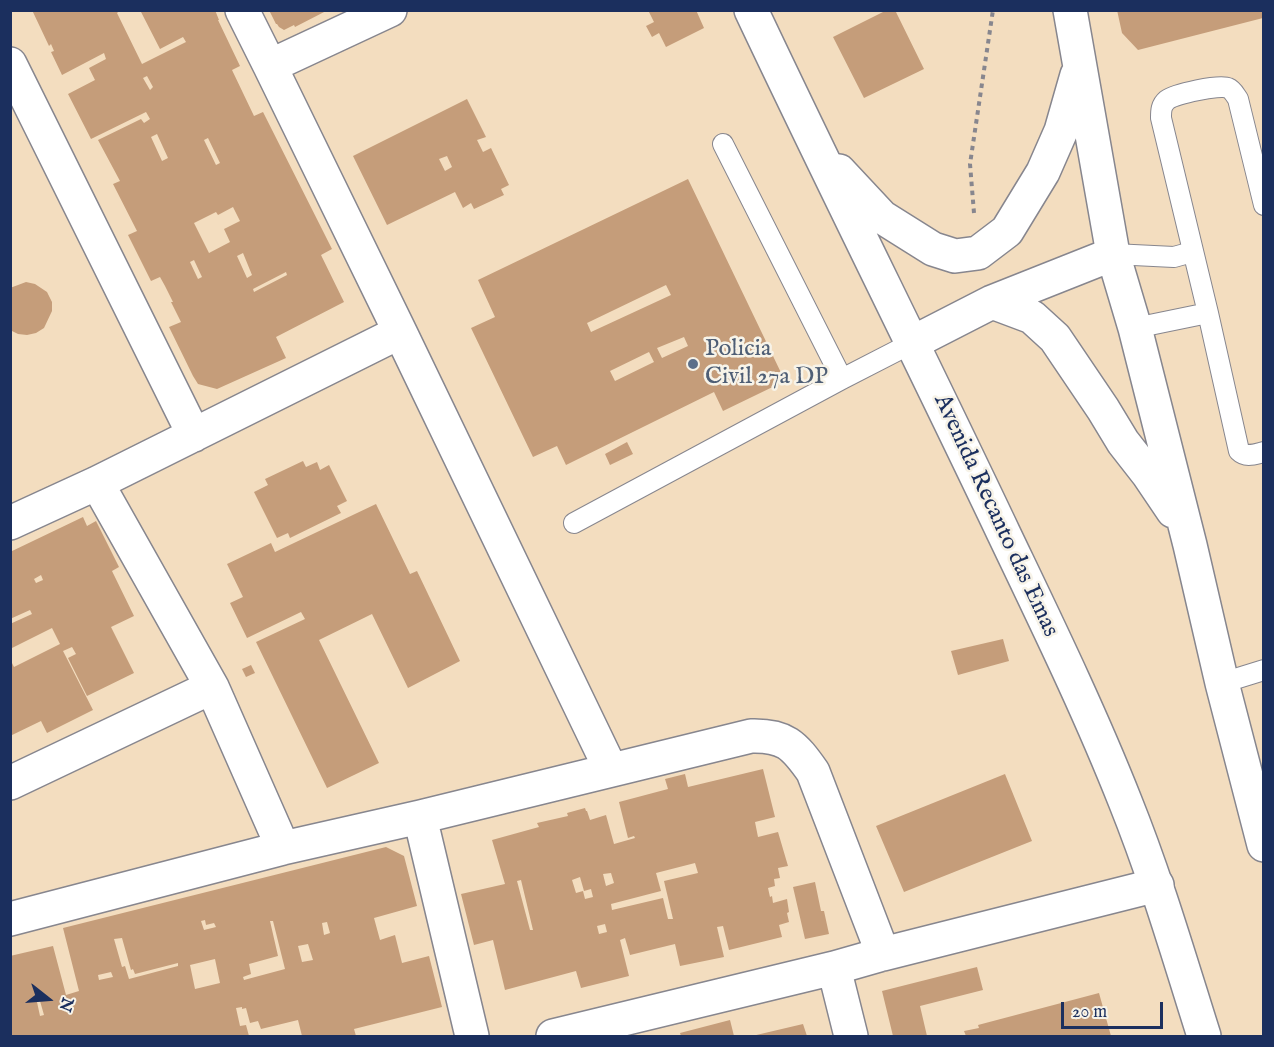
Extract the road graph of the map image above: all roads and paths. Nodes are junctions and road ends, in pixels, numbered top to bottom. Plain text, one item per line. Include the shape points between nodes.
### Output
1 (242, 10) edge
2 (390, 10) edge
3 (752, 10) edge
4 (993, 10) edge
5 (1070, 10) edge
6 (10, 64) edge
7 (270, 66) junction
8 (1079, 68) junction
9 (723, 144) dead end
10 (815, 146) junction
11 (1263, 205) edge
12 (1192, 252) junction
13 (978, 253) junction
14 (1113, 254) junction
15 (993, 302) junction
16 (1208, 313) junction
17 (1135, 328) junction
18 (400, 332) junction
19 (912, 343) junction
20 (842, 379) junction
21 (194, 435) junction
22 (1263, 452) edge
23 (96, 483) junction
24 (10, 523) edge
25 (574, 523) dead end
26 (1190, 544) junction
27 (1263, 670) edge
28 (1222, 683) junction
29 (212, 687) junction
30 (611, 770) junction
31 (10, 783) edge
32 (420, 817) junction
33 (1263, 845) edge
34 (283, 848) junction
35 (1157, 885) junction
36 (10, 920) edge
37 (883, 954) junction
38 (834, 969) junction
39 (472, 1036) edge
40 (553, 1036) edge
41 (851, 1036) edge
42 (1204, 1036) edge

1 - 7 street
2 - 7 street
3 - 10 street, Avenida Recanto das Emas
4 - 13 path via 970,164
5 - 8 street
6 - 21 street
7 - 18 street
8 - 13 street via 1061,131 1043,172 1007,231
8 - 14 street
9 - 20 lane
10 - 13 street via 882,217 933,249 955,256
10 - 19 street, Avenida Recanto das Emas
11 - 12 lane via 1234,92 1216,86 1167,100 1161,108 1161,118
12 - 14 lane via 1174,256
12 - 16 lane
14 - 15 street
14 - 17 street
15 - 19 street
15 - 26 street via 1032,317 1055,338 1123,442 1170,504
16 - 17 lane
16 - 22 lane via 1239,451 1247,455
17 - 26 street
18 - 21 street
18 - 30 street
19 - 20 lane
19 - 35 street, Avenida Recanto das Emas via 1076,689
20 - 25 lane
21 - 23 street
23 - 24 street
23 - 29 street
26 - 28 street
27 - 28 lane
28 - 33 street
29 - 31 street
29 - 34 street
30 - 32 street
30 - 37 street via 752,736 770,735 786,742 801,753 813,772
32 - 34 street
32 - 39 street
34 - 36 street
35 - 37 street
35 - 42 street, Avenida Recanto das Emas
37 - 38 street
38 - 40 street
38 - 41 street

